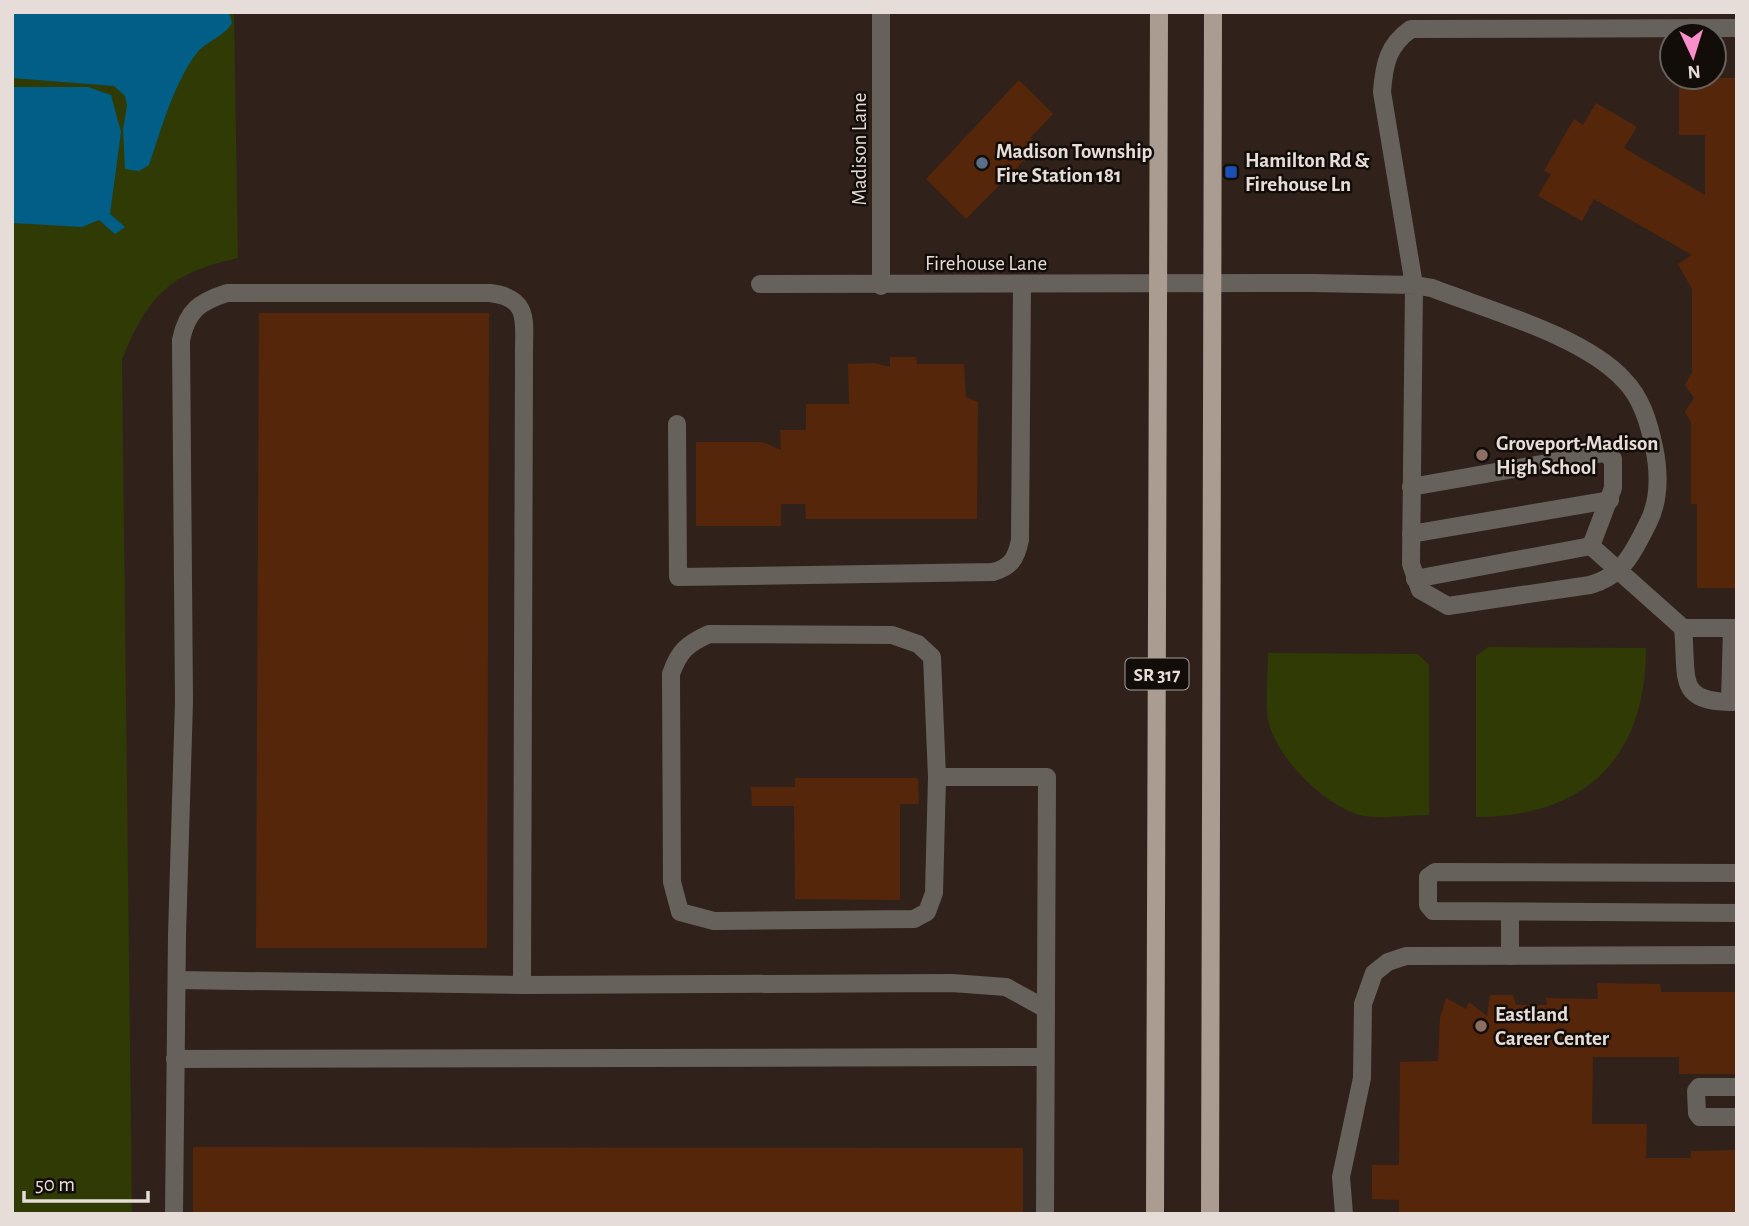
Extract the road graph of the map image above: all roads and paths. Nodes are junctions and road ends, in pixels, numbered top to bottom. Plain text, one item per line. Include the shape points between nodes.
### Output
1 (881, 12) edge
2 (1158, 12) edge
3 (1213, 12) edge
4 (1737, 28) edge
5 (760, 284) dead end
6 (1022, 285) junction
7 (1158, 285) junction
8 (1211, 285) junction
9 (1414, 285) junction
10 (881, 286) junction
11 (677, 424) dead end
12 (1411, 487) junction
13 (1609, 500) junction
14 (1411, 534) junction
15 (1591, 546) junction
16 (1618, 571) junction
17 (1415, 579) junction
18 (1683, 628) junction
19 (1734, 628) edge
20 (1734, 702) edge
21 (936, 777) junction
22 (1737, 873) edge
23 (1510, 912) junction
24 (1737, 913) edge
25 (1737, 955) edge
26 (1510, 956) junction
27 (177, 980) junction
28 (522, 985) junction
29 (1046, 1009) junction
30 (1045, 1058) junction
31 (175, 1059) junction
32 (1737, 1087) edge
33 (1737, 1117) edge
34 (174, 1214) edge
35 (1045, 1214) edge
36 (1155, 1214) edge
37 (1210, 1214) edge
38 (1344, 1214) edge

1 - 10 street, Madison Lane
2 - 7 main road, SR 317
3 - 8 main road, SR 317
4 - 9 street via 1411,29 1396,40 1385,63 1382,92
5 - 10 street, Firehouse Lane
6 - 7 street, Firehouse Lane
6 - 10 street, Firehouse Lane
6 - 11 street via 1020,540 1008,568 993,572 678,577
7 - 8 street, Firehouse Lane
7 - 36 main road, SR 317
8 - 9 street, Firehouse Lane
8 - 37 main road, SR 317
9 - 12 street
9 - 16 street, Firehouse Lane via 1432,288 1590,351 1625,380 1648,419 1659,471 1654,511 1631,557
12 - 13 street via 1604,453 1615,465
12 - 14 street
13 - 14 street
13 - 15 street
14 - 17 street
15 - 16 street
15 - 17 street
16 - 17 street via 1590,585 1448,606 1428,598
16 - 18 street
18 - 19 street
18 - 20 street via 1690,690 1697,698
19 - 20 street
21 - 21 street via 934,893 927,912 914,919 714,921 680,912 672,883 671,674 678,654 689,643 722,634 892,635 918,644 932,657
21 - 29 street via 1046,777
22 - 23 street via 1435,872 1428,877 1428,905 1433,911
23 - 24 street
23 - 26 street
25 - 26 street
26 - 38 street via 1406,956 1374,973 1363,1004 1362,1078 1341,1177
27 - 28 street
27 - 28 street via 184,701 184,323 195,306 227,293 490,292 518,302 524,332
27 - 31 street
28 - 29 street via 952,983 1006,987
29 - 30 street
30 - 31 street
30 - 35 street
31 - 34 street
32 - 33 street via 1699,1087 1696,1091 1700,1117

